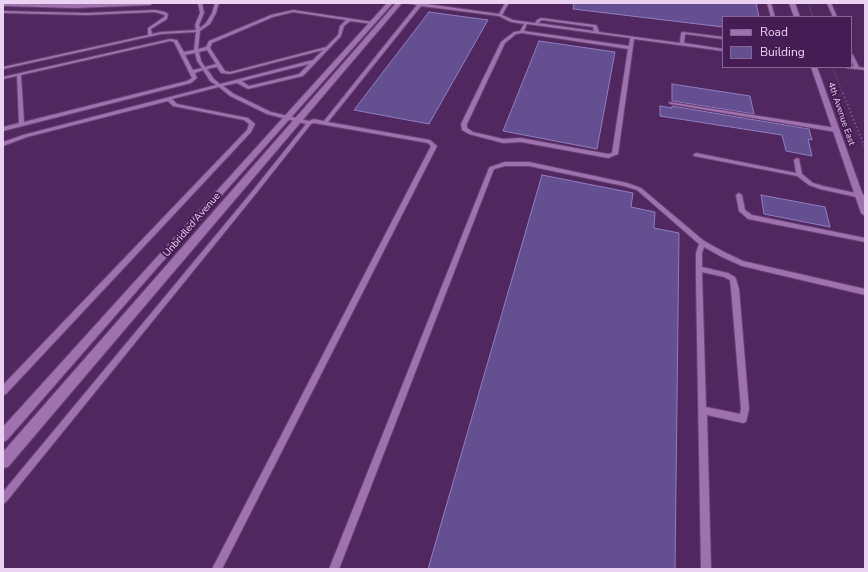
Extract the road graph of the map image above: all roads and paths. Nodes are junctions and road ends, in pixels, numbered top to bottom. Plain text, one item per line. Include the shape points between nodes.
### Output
1 (150, 3) edge
2 (217, 3) edge
3 (390, 3) edge
4 (399, 3) edge
5 (409, 3) edge
6 (507, 3) edge
7 (769, 3) edge
8 (792, 3) edge
9 (808, 3) edge
10 (829, 3) edge
11 (5, 4) edge
12 (199, 4) edge
13 (420, 4) junction
14 (3, 12) edge
15 (500, 15) junction
16 (773, 16) edge
17 (797, 16) edge
18 (813, 16) edge
19 (835, 16) edge
20 (350, 19) junction
21 (372, 23) junction
22 (526, 23) junction
23 (198, 31) junction
24 (522, 32) junction
25 (150, 36) junction
26 (632, 37) junction
27 (722, 38) edge
28 (682, 44) junction
29 (208, 48) junction
30 (327, 48) junction
31 (630, 48) junction
32 (196, 50) junction
33 (722, 50) edge
34 (183, 54) junction
35 (852, 57) edge
36 (315, 61) junction
37 (219, 65) junction
38 (852, 67) edge
39 (3, 68) edge
40 (814, 68) edge
41 (832, 68) edge
42 (857, 68) junction
43 (204, 69) junction
44 (865, 69) edge
45 (192, 72) junction
46 (19, 74) junction
47 (3, 78) edge
48 (238, 81) junction
49 (220, 86) junction
50 (169, 99) junction
51 (670, 103) dead end
52 (288, 118) junction
53 (298, 120) junction
54 (309, 123) junction
55 (325, 123) junction
56 (22, 124) junction
57 (3, 129) edge
58 (836, 130) junction
59 (3, 144) edge
60 (865, 148) edge
61 (696, 155) dead end
62 (797, 160) dead end
63 (799, 175) junction
64 (739, 195) dead end
65 (862, 196) edge
66 (865, 213) edge
67 (865, 240) edge
68 (702, 242) junction
69 (699, 269) junction
70 (865, 292) edge
71 (3, 391) edge
72 (702, 410) junction
73 (3, 436) edge
74 (3, 462) edge
75 (3, 500) edge
76 (217, 569) edge
77 (334, 569) edge
78 (706, 569) edge

1 - 11 street via 74,6
2 - 23 lane via 208,24
3 - 21 street, Unbridled Avenue
4 - 53 street, Unbridled Avenue
5 - 13 lane
6 - 15 lane
7 - 16 lane
8 - 17 street
9 - 18 path
10 - 19 lane
12 - 23 lane via 202,13 197,25
13 - 15 lane
13 - 55 lane
14 - 25 lane via 87,14 155,11 167,15 149,29
15 - 22 lane via 512,21
20 - 21 lane
20 - 29 lane via 292,11 272,16 210,42
20 - 30 lane via 342,26 340,35
21 - 52 street, Unbridled Avenue
22 - 24 lane
22 - 26 lane
23 - 25 lane
23 - 32 lane
24 - 31 lane
24 - 31 lane via 503,42 464,124 464,129 471,133 503,141 522,140 608,156 615,154
25 - 39 lane
26 - 28 lane
26 - 31 lane
27 - 28 lane via 683,33
28 - 33 lane
29 - 32 lane
29 - 37 lane
30 - 36 lane
30 - 37 lane via 230,73 223,72
32 - 34 lane
32 - 43 lane
34 - 45 lane
34 - 46 lane via 176,41 170,40
35 - 42 lane
36 - 48 lane
36 - 48 lane via 301,75 254,88 248,88
37 - 43 lane
38 - 42 lane
40 - 58 street, 4th Avenue East
41 - 60 path
42 - 44 lane
43 - 45 lane
43 - 49 lane
45 - 56 lane via 195,78 189,82
46 - 47 lane
46 - 56 lane
48 - 49 lane
49 - 50 lane
49 - 52 lane via 232,95 269,113
50 - 59 lane
50 - 71 lane via 175,105 246,119 252,124 249,131
51 - 58 lane
52 - 53 lane
52 - 73 street, Unbridled Avenue
53 - 54 lane
53 - 74 street, Unbridled Avenue
54 - 55 lane
54 - 75 lane
55 - 76 lane via 430,142 434,146
56 - 57 lane
58 - 65 street, 4th Avenue East
61 - 63 lane
62 - 63 lane
63 - 65 lane via 816,186
64 - 67 lane via 742,211 750,217
65 - 66 street, 4th Avenue East
68 - 69 lane
68 - 70 lane via 742,264
68 - 77 lane via 639,189 625,184 529,164 505,164 492,168
69 - 72 lane
69 - 72 lane via 733,279 745,409 743,418
72 - 78 lane

